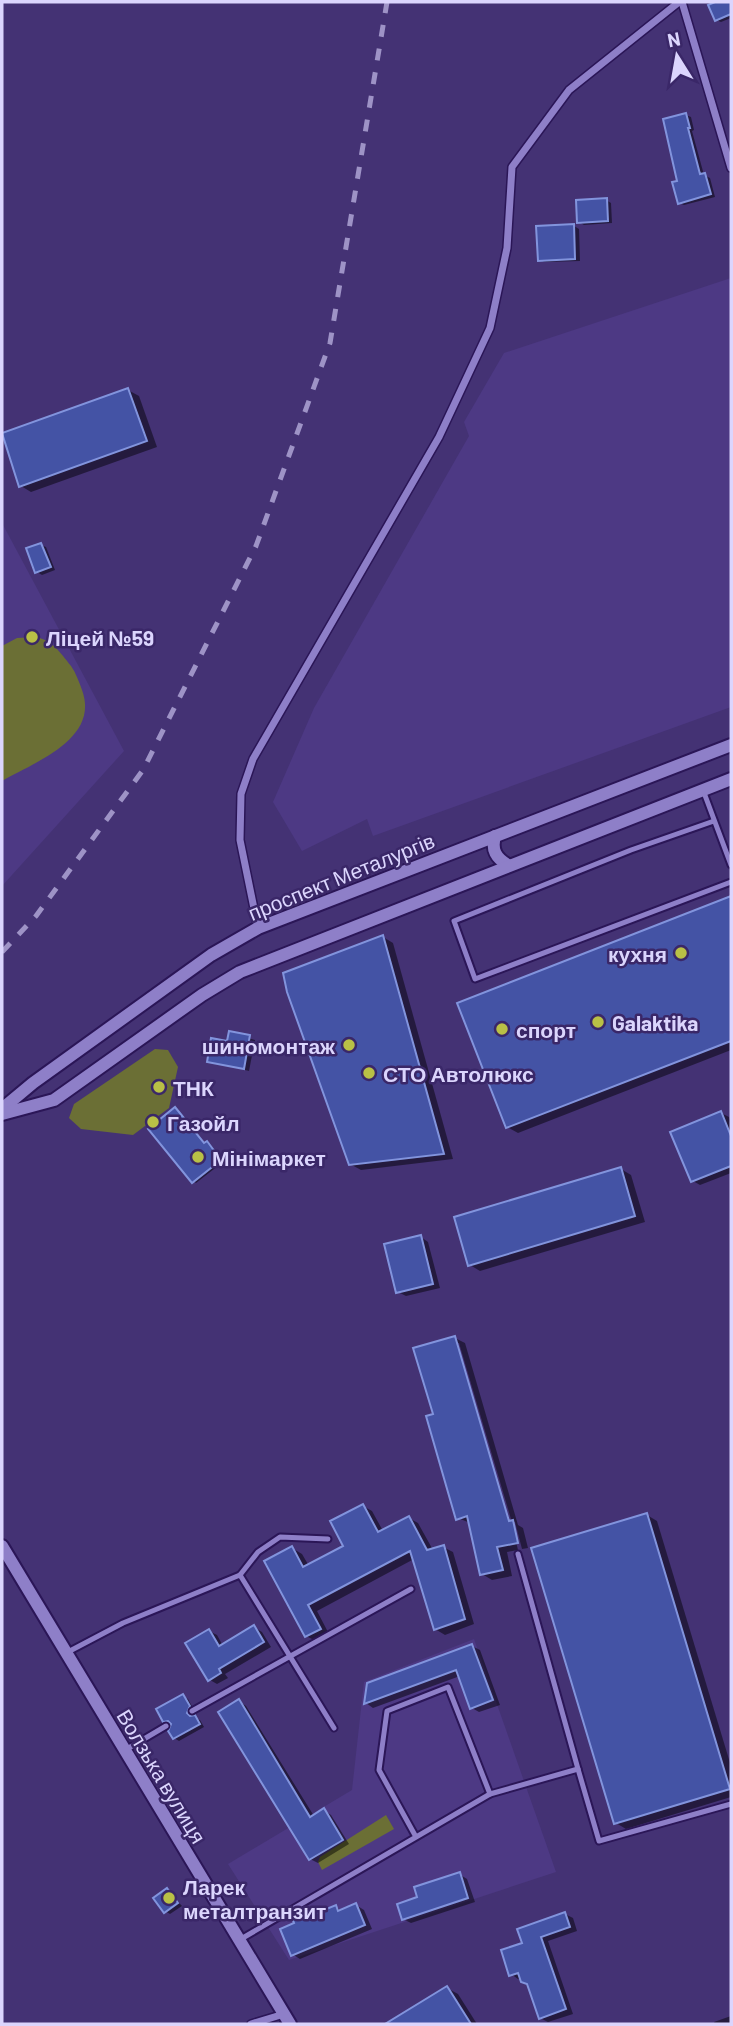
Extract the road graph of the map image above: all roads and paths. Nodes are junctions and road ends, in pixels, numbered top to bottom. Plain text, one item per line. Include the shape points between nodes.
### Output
1 (680, 2) edge
2 (731, 168) edge
3 (731, 745) edge
4 (731, 779) edge
5 (703, 790) junction
6 (714, 821) junction
7 (495, 836) junction
8 (508, 865) junction
9 (731, 865) edge
10 (731, 882) edge
11 (258, 928) junction
12 (2, 1112) edge
13 (328, 1539) dead end
14 (2, 1546) edge
15 (519, 1554) dead end
16 (240, 1575) junction
17 (411, 1589) dead end
18 (66, 1653) junction
19 (291, 1656) junction
20 (192, 1711) dead end
21 (166, 1726) dead end
22 (334, 1728) dead end
23 (124, 1751) junction
24 (578, 1769) junction
25 (490, 1794) junction
26 (731, 1804) edge
27 (416, 1837) junction
28 (238, 1940) junction
29 (287, 2019) edge
30 (251, 2024) edge

1 - 2 street
1 - 11 street via 569,90 512,167 507,248 490,328 439,437 253,759 240,794 240,840
3 - 7 street, проспект Металургів
4 - 5 street, проспект Металургів
5 - 6 lane
5 - 8 street, проспект Металургів
6 - 9 lane
6 - 10 lane via 454,921 475,979
7 - 8 street via 494,853
7 - 11 street, проспект Металургів
8 - 12 street, проспект Металургів via 240,972 54,1100
11 - 12 street, проспект Металургів via 211,955 33,1083
13 - 16 lane via 280,1538 258,1552
14 - 18 street, Волзька вулиця
15 - 24 lane
16 - 18 lane via 123,1623
16 - 19 lane
17 - 19 lane
18 - 23 street, Волзька вулиця
19 - 20 lane
19 - 22 lane
21 - 23 lane
23 - 28 street, Волзька вулиця
24 - 25 lane
24 - 26 lane via 599,1841
25 - 27 lane
25 - 27 lane via 448,1688 387,1712 379,1770
27 - 28 lane
28 - 29 street, Волзька вулиця
29 - 30 street

